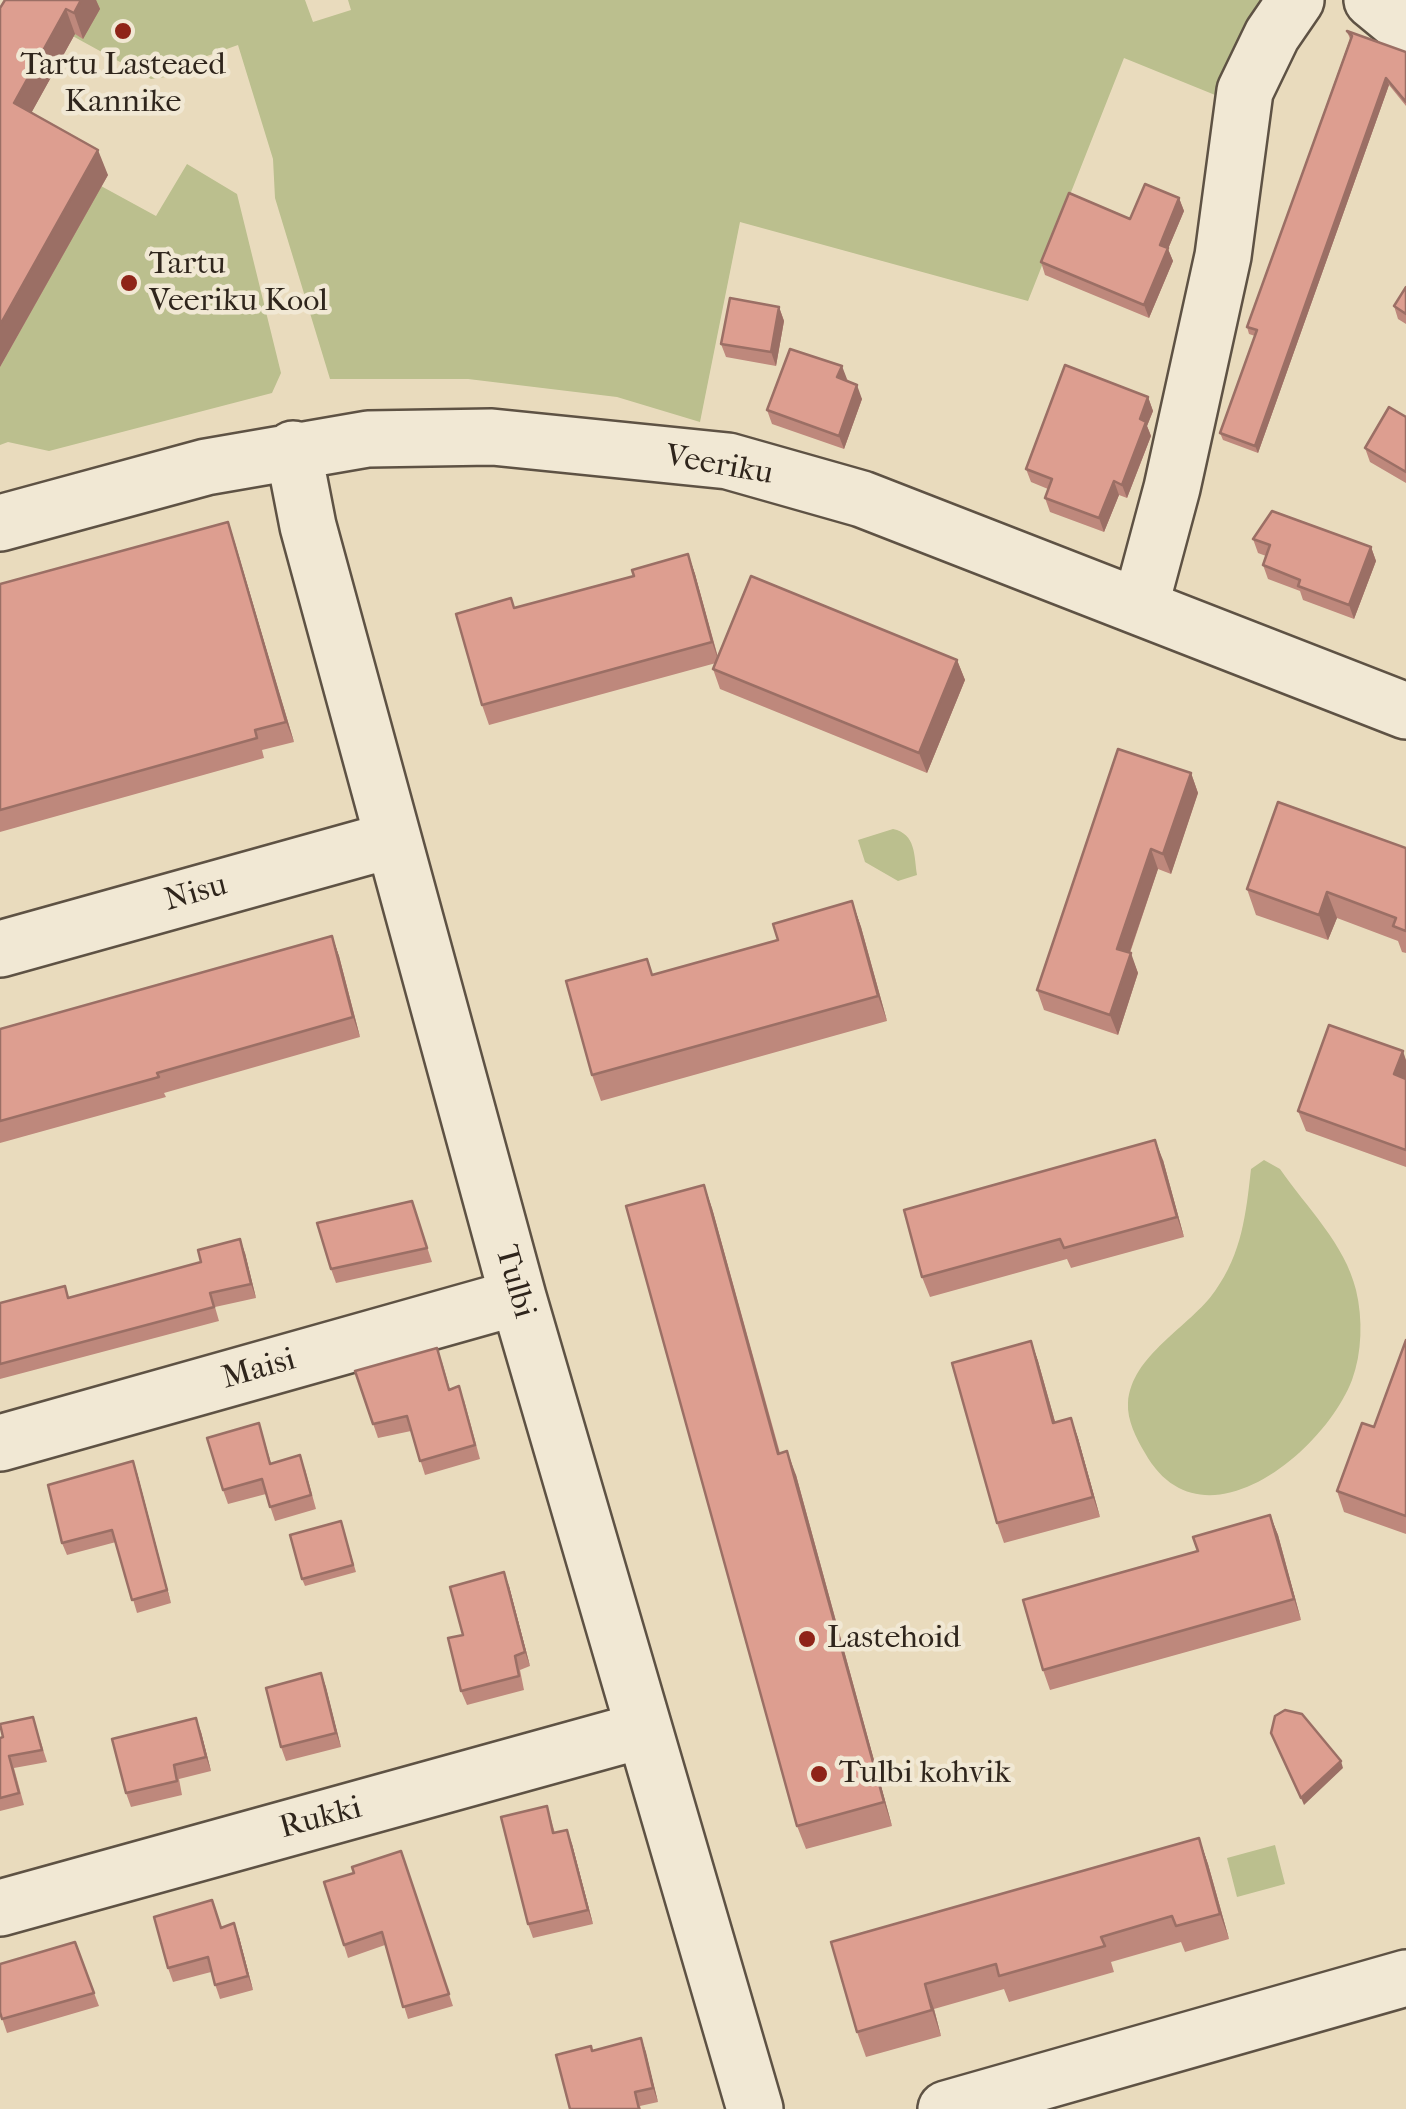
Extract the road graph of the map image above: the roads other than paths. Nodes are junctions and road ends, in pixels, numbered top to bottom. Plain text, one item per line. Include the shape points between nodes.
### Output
1 (1296, 0) edge
2 (1372, 0) edge
3 (1406, 28) edge
4 (293, 449) junction
5 (0, 522) edge
6 (1140, 607) junction
7 (1406, 711) edge
8 (391, 840) junction
9 (0, 949) edge
10 (518, 1297) junction
11 (0, 1443) edge
12 (642, 1730) junction
13 (0, 1908) edge
14 (1406, 1978) edge
15 (755, 2109) edge
16 (946, 2109) edge

1 - 6 street via 1245,91 1222,256
2 - 3 street
4 - 5 street, Veeriku
4 - 6 street, Veeriku via 368,439 492,436 728,461 862,500
4 - 8 street, Tulbi
6 - 7 street, Veeriku
8 - 9 street, Nisu
8 - 10 street, Tulbi
10 - 11 street, Maisi
10 - 12 street, Tulbi
12 - 13 street, Rukki
12 - 15 street, Tulbi
14 - 16 street

